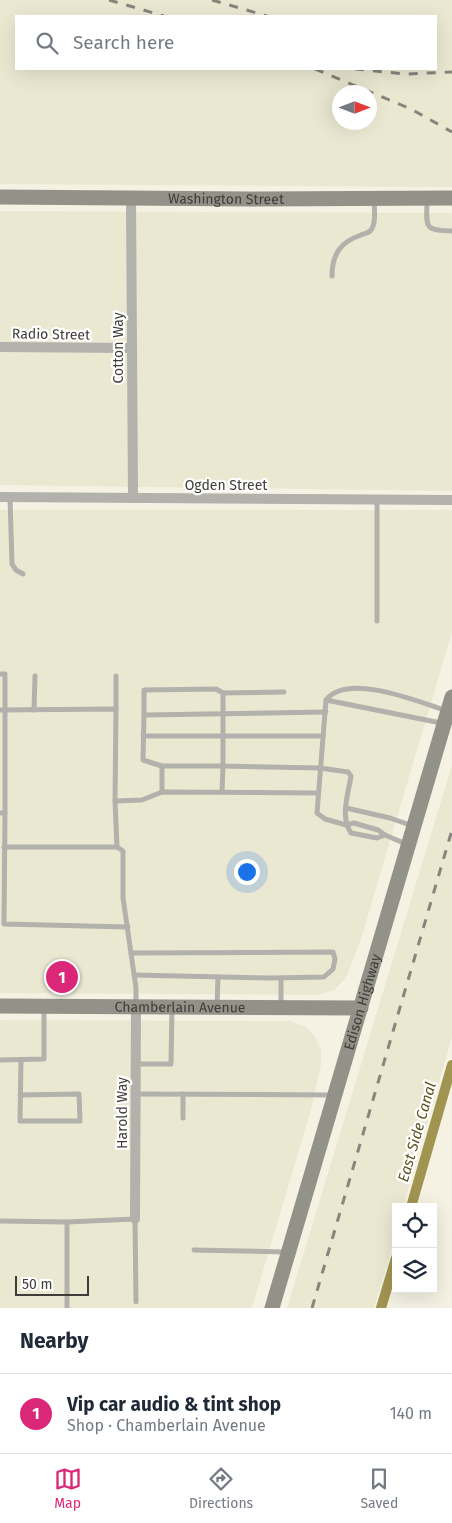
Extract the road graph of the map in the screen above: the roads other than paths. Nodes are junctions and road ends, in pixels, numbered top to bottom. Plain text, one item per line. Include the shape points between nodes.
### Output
1 (0, 197) edge
2 (131, 198) junction
3 (374, 198) junction
4 (428, 198) junction
5 (452, 198) edge
6 (452, 231) edge
7 (332, 276) dead end
8 (0, 347) edge
9 (132, 348) junction
10 (5, 497) edge
11 (133, 498) junction
12 (377, 499) junction
13 (452, 500) edge
14 (23, 574) dead end
15 (377, 621) dead end
16 (0, 674) edge
17 (34, 676) dead end
18 (116, 676) dead end
19 (284, 692) dead end
20 (223, 694) junction
21 (326, 700) junction
22 (116, 709) junction
23 (3, 710) edge
24 (34, 710) junction
25 (448, 710) edge
26 (326, 712) junction
27 (144, 714) junction
28 (223, 714) junction
29 (143, 736) junction
30 (223, 736) junction
31 (323, 736) junction
32 (162, 766) junction
33 (222, 766) junction
34 (320, 768) junction
35 (162, 792) junction
36 (222, 792) junction
37 (318, 793) junction
38 (115, 801) junction
39 (346, 808) junction
40 (2, 813) edge
41 (346, 825) junction
42 (414, 826) junction
43 (385, 835) junction
44 (408, 845) junction
45 (4, 847) junction
46 (117, 848) junction
47 (128, 927) junction
48 (130, 953) junction
49 (134, 975) junction
50 (218, 977) junction
51 (281, 978) junction
52 (0, 1006) edge
53 (44, 1006) junction
54 (136, 1006) junction
55 (172, 1007) junction
56 (217, 1007) junction
57 (281, 1008) junction
58 (360, 1008) junction
59 (0, 1060) edge
60 (21, 1060) junction
61 (136, 1064) junction
62 (135, 1094) junction
63 (183, 1094) junction
64 (20, 1095) junction
65 (335, 1095) junction
66 (183, 1118) dead end
67 (135, 1219) junction
68 (0, 1221) edge
69 (67, 1222) junction
70 (194, 1250) dead end
71 (289, 1252) junction
72 (136, 1302) dead end
73 (67, 1308) edge
74 (272, 1308) edge

1 - 2 street, Washington Street
2 - 3 street, Washington Street
2 - 9 street, Cotton Way
3 - 4 street, Washington Street
3 - 7 lane via 373,226 368,233 348,240 336,253
4 - 5 street, Washington Street
4 - 6 lane via 430,229
8 - 9 street, Radio Street
9 - 11 street, Cotton Way
10 - 11 street, Ogden Street
10 - 14 lane via 12,564
11 - 12 street, Ogden Street
12 - 13 street, Ogden Street
12 - 15 lane
16 - 23 lane via 5,674
17 - 24 lane
18 - 22 lane
19 - 20 lane
20 - 27 lane via 216,689 144,690
20 - 28 lane
21 - 25 lane
21 - 25 lane via 336,692 357,689 382,691
21 - 26 lane
22 - 24 lane
22 - 38 lane
23 - 24 lane
23 - 40 lane
25 - 42 street, Edison Highway
26 - 28 lane
26 - 31 lane
27 - 28 lane
27 - 29 lane
28 - 30 lane
29 - 30 lane
29 - 32 lane via 143,760
30 - 31 lane
30 - 33 lane
31 - 34 lane
32 - 33 lane
32 - 35 lane
33 - 34 lane
33 - 36 lane
34 - 37 lane
34 - 39 lane via 348,772 351,776
35 - 36 lane
35 - 38 lane via 142,800
36 - 37 lane
37 - 41 lane via 317,813 324,819
38 - 46 lane
39 - 41 lane
39 - 42 lane
40 - 45 lane
41 - 43 lane via 354,823
41 - 43 lane via 351,833 377,838
42 - 44 street, Edison Highway
43 - 44 lane
44 - 58 street, Edison Highway
45 - 46 lane
45 - 47 lane via 4,924
46 - 47 lane via 123,851
47 - 48 lane
48 - 49 lane
48 - 51 lane via 333,952 336,959 324,977
49 - 50 lane
49 - 54 lane
50 - 51 lane
50 - 56 lane
51 - 57 lane
52 - 53 street, Chamberlain Avenue
53 - 54 street, Chamberlain Avenue
53 - 60 lane via 44,1059
54 - 55 street, Chamberlain Avenue
54 - 61 street, Harold Way
55 - 56 street, Chamberlain Avenue
55 - 61 lane via 171,1064
56 - 57 street, Chamberlain Avenue
57 - 58 street, Chamberlain Avenue
58 - 65 street, Edison Highway
59 - 60 lane
60 - 64 lane
61 - 62 street, Harold Way
62 - 63 lane
62 - 67 street, Harold Way
63 - 65 lane
63 - 66 lane
64 - 64 lane via 20,1121 80,1121 79,1094
65 - 71 street, Edison Highway
67 - 69 lane
67 - 72 lane
68 - 69 lane
69 - 73 lane
70 - 71 lane
71 - 74 street, Edison Highway

